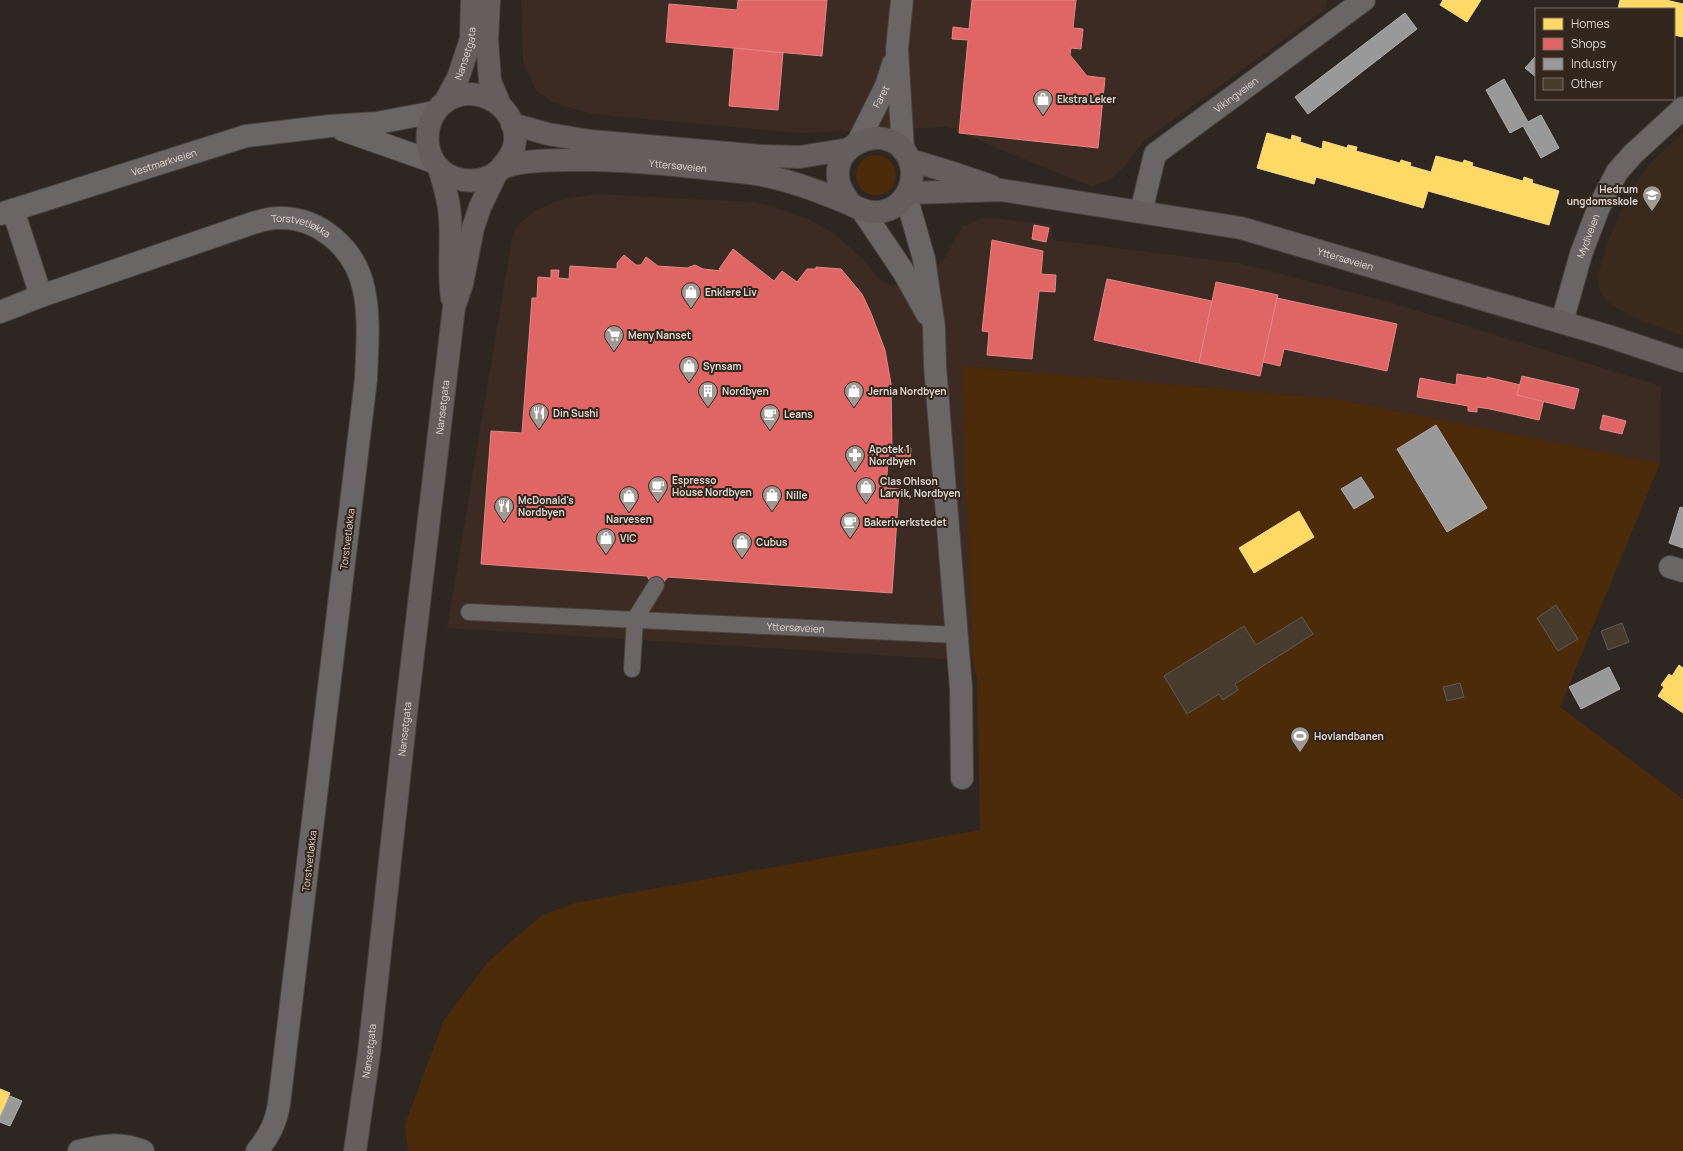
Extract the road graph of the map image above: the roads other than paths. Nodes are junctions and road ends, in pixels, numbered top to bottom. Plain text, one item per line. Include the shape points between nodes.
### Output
1 (472, 0) edge
2 (489, 0) edge
3 (902, 0) edge
4 (1364, 0) edge
5 (897, 49) junction
6 (500, 105) junction
7 (440, 107) junction
8 (1683, 108) edge
9 (512, 124) junction
10 (330, 126) junction
11 (854, 145) junction
12 (906, 155) junction
13 (437, 165) junction
14 (499, 170) junction
15 (1001, 190) junction
16 (908, 194) junction
17 (857, 207) junction
18 (7, 212) edge
19 (1140, 212) junction
20 (41, 296) junction
21 (454, 307) junction
22 (0, 312) edge
23 (1562, 322) junction
24 (934, 327) junction
25 (1683, 361) edge
26 (656, 585) dead end
27 (469, 612) dead end
28 (635, 619) junction
29 (956, 635) junction
30 (632, 669) dead end
31 (962, 778) dead end
32 (79, 1151) edge
33 (142, 1151) edge
34 (257, 1151) edge
35 (355, 1151) edge

1 - 7 main road, Nansetgata via 471,39 458,78
2 - 6 main road, Nansetgata via 487,40 490,82
3 - 5 street, Faret
4 - 19 street, Vikingveien via 1155,154
5 - 11 street, Faret via 886,86
5 - 12 street, Faret
6 - 7 main road via 481,95 470,94 456,96
6 - 9 main road
7 - 10 street, Vestmarkveien via 377,123
7 - 13 main road via 429,124 427,137 429,150
8 - 23 street, Mydiveien via 1617,172 1599,207 1581,254
9 - 11 main road, Yttersøveien via 548,134 590,141 761,156 800,157
9 - 14 main road via 514,147
10 - 13 street, Vestmarkveien via 376,140
10 - 18 street, Vestmarkveien via 246,136
11 - 12 main road via 870,138 881,138 893,142
11 - 17 main road via 841,158 839,182 843,194
12 - 15 main road, Yttersøveien
12 - 16 main road via 913,172
13 - 14 main road via 454,178 467,181 491,176
13 - 21 main road, Nansetgata via 447,195 450,216 449,282
14 - 17 main road, Yttersøveien via 526,162 561,159 621,161 756,174 800,184
14 - 21 main road, Nansetgata via 477,214 462,284
15 - 16 main road, Yttersøveien
15 - 19 main road, Yttersøveien
16 - 17 main road via 898,205 887,211 874,212
16 - 24 street via 924,259
17 - 24 street via 903,271
18 - 20 street
19 - 23 main road, Yttersøveien via 1241,228
20 - 22 street, Torstvetløkka
20 - 34 street, Torstvetløkka via 252,223 276,218 303,221 332,237 357,267 364,289 367,329 366,379 280,1104 273,1128
21 - 35 main road, Nansetgata via 406,714 370,1053
23 - 25 main road, Yttersøveien
24 - 29 street
26 - 28 street
27 - 28 street, Yttersøveien
28 - 29 street, Yttersøveien
28 - 30 street
29 - 31 street via 961,688
32 - 33 street via 106,1144

